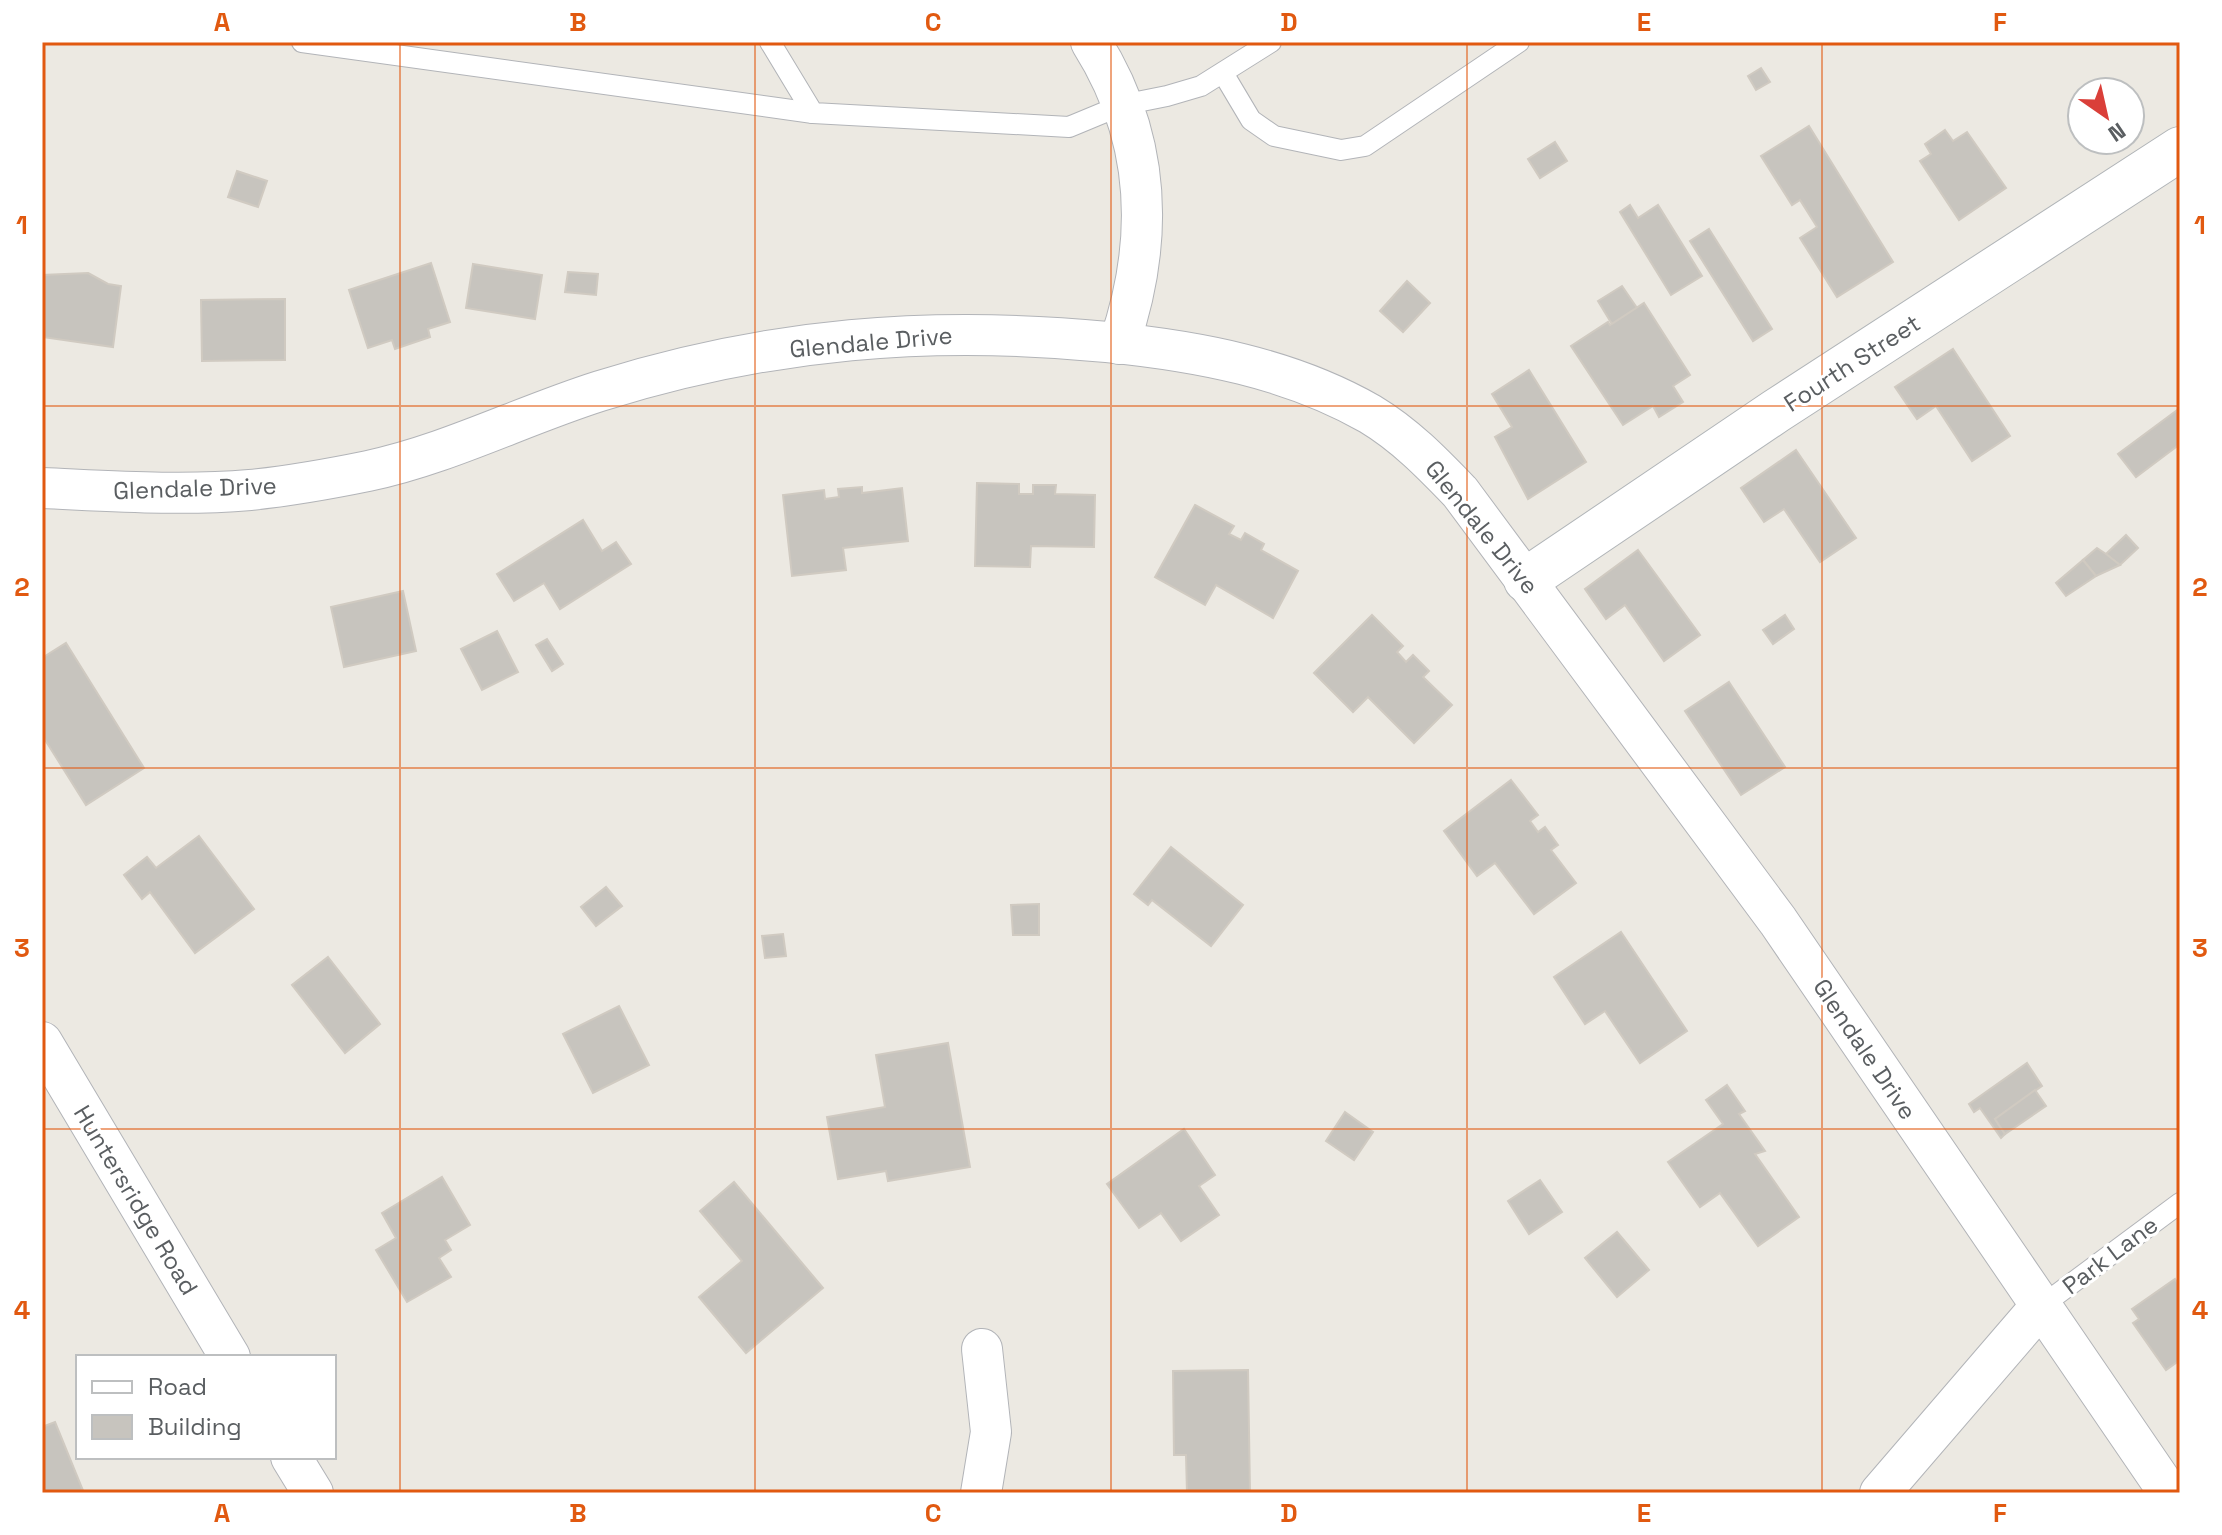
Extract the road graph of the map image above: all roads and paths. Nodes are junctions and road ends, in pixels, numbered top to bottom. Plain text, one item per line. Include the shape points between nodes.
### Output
1 (302, 42) edge
2 (770, 42) edge
3 (1091, 42) edge
4 (1271, 42) edge
5 (1519, 42) edge
6 (1223, 73) junction
7 (1122, 105) junction
8 (813, 113) junction
9 (2180, 149) edge
10 (1119, 344) junction
11 (42, 488) edge
12 (1526, 580) junction
13 (42, 1042) edge
14 (2180, 1203) edge
15 (2040, 1307) junction
16 (982, 1349) dead end
17 (229, 1355) edge
18 (292, 1459) edge
19 (313, 1493) edge
20 (981, 1493) edge
21 (1880, 1493) edge
22 (2169, 1493) edge

1 - 8 lane
2 - 8 lane
3 - 7 street
4 - 6 lane
5 - 6 lane via 1365,146 1341,150 1274,136 1251,120
6 - 7 lane via 1201,86
7 - 8 lane via 1069,127
7 - 10 street via 1139,161 1143,235
9 - 12 street, Fourth Street
10 - 11 street, Glendale Drive via 1032,335 938,334 817,343 709,362 598,392 466,442 326,479 248,490
10 - 12 street, Glendale Drive via 1213,356 1267,371 1371,415 1418,449 1460,492
12 - 15 street, Glendale Drive via 1778,921
13 - 17 street, Huntersridge Road
14 - 15 lane, Park Lane
15 - 21 street
15 - 22 street, Glendale Drive
16 - 20 street via 991,1432
18 - 19 street

